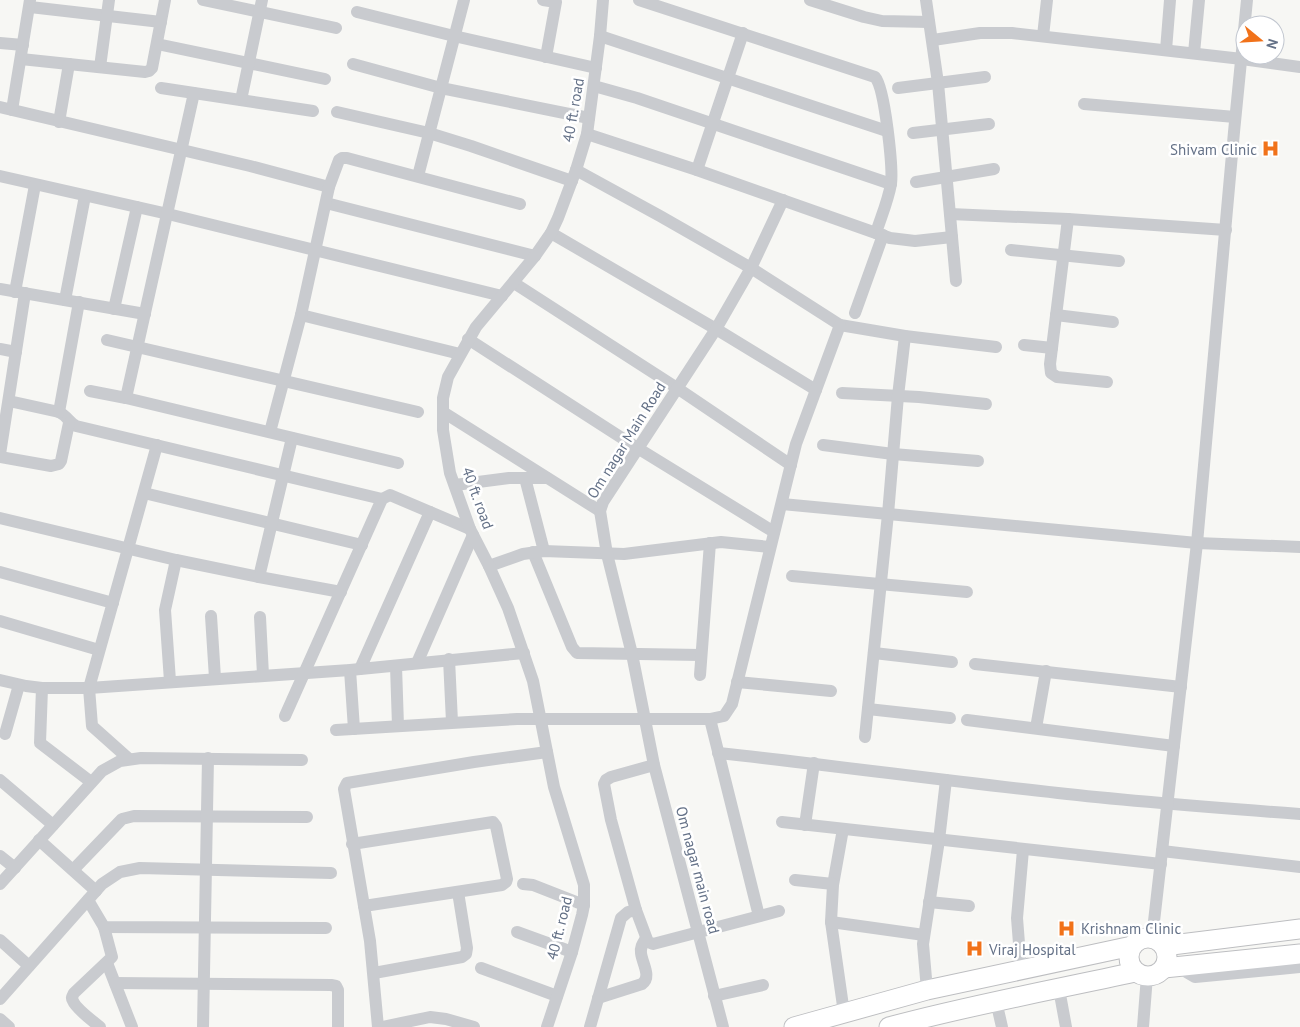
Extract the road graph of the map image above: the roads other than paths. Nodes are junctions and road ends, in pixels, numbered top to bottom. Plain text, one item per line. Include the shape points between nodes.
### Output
1 (109, 0) edge
2 (165, 0) edge
3 (203, 0) edge
4 (464, 0) edge
5 (543, 0) edge
6 (603, 0) edge
7 (639, 0) edge
8 (810, 0) edge
9 (926, 0) edge
10 (1047, 0) edge
11 (1170, 0) edge
12 (1199, 0) edge
13 (1247, 0) edge
14 (30, 4) edge
15 (261, 6) edge
16 (357, 12) dead end
17 (108, 15) junction
18 (1246, 15) edge
19 (161, 22) junction
20 (930, 22) junction
21 (336, 28) dead end
22 (743, 33) junction
23 (454, 36) junction
24 (600, 36) junction
25 (1043, 36) junction
26 (933, 40) junction
27 (0, 43) edge
28 (157, 44) junction
29 (23, 46) junction
30 (1166, 50) junction
31 (1194, 53) junction
32 (546, 57) junction
33 (1235, 58) edge
34 (21, 59) junction
35 (249, 62) junction
36 (68, 64) junction
37 (352, 64) dead end
38 (1241, 65) edge
39 (1285, 65) edge
40 (100, 67) junction
41 (1300, 67) edge
42 (596, 68) junction
43 (728, 77) junction
44 (985, 78) dead end
45 (325, 79) dead end
46 (938, 83) junction
47 (594, 86) junction
48 (161, 88) dead end
49 (441, 88) junction
50 (898, 88) dead end
51 (194, 93) junction
52 (241, 100) junction
53 (1084, 104) dead end
54 (6, 108) edge
55 (313, 111) dead end
56 (337, 112) dead end
57 (1235, 117) junction
58 (589, 118) junction
59 (59, 122) junction
60 (712, 124) junction
61 (989, 124) dead end
62 (942, 130) junction
63 (887, 131) junction
64 (429, 133) junction
65 (913, 133) dead end
66 (587, 134) junction
67 (182, 150) junction
68 (994, 169) dead end
69 (697, 170) junction
70 (0, 176) edge
71 (418, 176) junction
72 (574, 176) junction
73 (947, 176) junction
74 (916, 182) dead end
75 (35, 184) junction
76 (891, 184) junction
77 (330, 187) junction
78 (85, 196) junction
79 (783, 200) junction
80 (326, 203) junction
81 (520, 204) dead end
82 (137, 207) junction
83 (168, 214) junction
84 (950, 214) junction
85 (1068, 219) junction
86 (1226, 230) junction
87 (551, 233) junction
88 (880, 234) junction
89 (952, 237) junction
90 (1012, 250) dead end
91 (316, 252) junction
92 (535, 256) junction
93 (1064, 256) junction
94 (1119, 262) dead end
95 (751, 268) junction
96 (956, 281) dead end
97 (514, 283) junction
98 (0, 289) edge
99 (20, 292) junction
100 (502, 296) junction
101 (65, 300) junction
102 (79, 302) junction
103 (114, 309) junction
104 (855, 312) dead end
105 (145, 314) junction
106 (301, 315) junction
107 (1056, 315) junction
108 (1113, 322) dead end
109 (840, 325) junction
110 (716, 329) junction
111 (905, 336) junction
112 (468, 339) junction
113 (107, 340) dead end
114 (1024, 345) dead end
115 (137, 347) junction
116 (996, 347) dead end
117 (1052, 348) junction
118 (0, 349) edge
119 (16, 352) junction
120 (460, 354) junction
121 (284, 380) junction
122 (1107, 382) dead end
123 (678, 388) junction
124 (816, 390) junction
125 (90, 391) dead end
126 (842, 393) dead end
127 (898, 396) junction
128 (126, 398) junction
129 (8, 402) junction
130 (986, 404) dead end
131 (59, 412) junction
132 (418, 412) dead end
133 (443, 412) junction
134 (69, 422) junction
135 (270, 432) junction
136 (292, 438) junction
137 (157, 445) junction
138 (823, 445) dead end
139 (639, 449) junction
140 (893, 454) junction
141 (0, 455) edge
142 (978, 461) dead end
143 (398, 463) dead end
144 (791, 465) junction
145 (284, 474) junction
146 (525, 478) junction
147 (548, 478) junction
148 (455, 484) junction
149 (144, 493) junction
150 (382, 499) junction
151 (782, 504) junction
152 (600, 510) junction
153 (430, 512) junction
154 (888, 514) junction
155 (0, 518) edge
156 (272, 523) junction
157 (472, 532) junction
158 (774, 532) junction
159 (1197, 542) junction
160 (710, 543) junction
161 (362, 545) junction
162 (1300, 546) edge
163 (770, 547) junction
164 (128, 549) junction
165 (539, 551) junction
166 (607, 554) junction
167 (176, 560) junction
168 (489, 566) junction
169 (0, 572) edge
170 (792, 576) dead end
171 (259, 577) junction
172 (880, 585) junction
173 (341, 592) junction
174 (968, 592) dead end
175 (112, 603) junction
176 (211, 616) dead end
177 (260, 617) dead end
178 (0, 621) edge
179 (99, 650) junction
180 (524, 653) junction
181 (874, 653) junction
182 (632, 654) junction
183 (701, 655) junction
184 (449, 659) junction
185 (952, 662) dead end
186 (417, 663) junction
187 (975, 664) dead end
188 (396, 666) junction
189 (355, 669) junction
190 (1046, 671) junction
191 (304, 673) junction
192 (263, 675) junction
193 (700, 675) dead end
194 (215, 678) junction
195 (0, 680) edge
196 (170, 681) junction
197 (737, 682) junction
198 (19, 685) junction
199 (42, 688) junction
200 (89, 688) junction
201 (1180, 688) junction
202 (831, 691) dead end
203 (868, 709) junction
204 (285, 716) dead end
205 (950, 718) dead end
206 (542, 719) junction
207 (645, 719) junction
208 (710, 719) junction
209 (967, 720) dead end
210 (452, 722) junction
211 (398, 726) junction
212 (1036, 728) junction
213 (354, 729) junction
214 (336, 730) dead end
215 (5, 734) dead end
216 (865, 737) dead end
217 (1174, 746) junction
218 (547, 752) junction
219 (718, 753) junction
220 (208, 758) junction
221 (129, 759) junction
222 (302, 760) dead end
223 (814, 763) junction
224 (654, 765) junction
225 (0, 780) edge
226 (946, 780) junction
227 (91, 782) junction
228 (1168, 804) junction
229 (1300, 814) edge
230 (207, 816) junction
231 (307, 816) dead end
232 (782, 822) dead end
233 (53, 825) junction
234 (805, 825) junction
235 (843, 829) junction
236 (39, 840) junction
237 (939, 840) junction
238 (352, 844) junction
239 (1023, 850) junction
240 (1162, 851) junction
241 (0, 856) edge
242 (1161, 864) junction
243 (1300, 867) edge
244 (15, 868) junction
245 (72, 870) junction
246 (206, 870) junction
247 (331, 873) dead end
248 (795, 880) dead end
249 (0, 884) edge
250 (523, 884) dead end
251 (834, 884) junction
252 (458, 892) junction
253 (92, 895) junction
254 (929, 902) junction
255 (584, 904) junction
256 (364, 906) junction
257 (969, 906) dead end
258 (636, 910) junction
259 (779, 911) dead end
260 (759, 916) junction
261 (831, 922) junction
262 (104, 927) junction
263 (205, 928) junction
264 (326, 928) dead end
265 (1300, 930) edge
266 (517, 932) dead end
267 (697, 932) junction
268 (924, 935) junction
269 (646, 938) junction
270 (0, 940) edge
271 (1158, 942) junction
272 (1132, 946) junction
273 (572, 952) junction
274 (1300, 954) edge
275 (107, 962) junction
276 (30, 966) junction
277 (1300, 967) edge
278 (481, 968) dead end
279 (1021, 969) junction
280 (1156, 971) junction
281 (374, 973) junction
282 (115, 983) junction
283 (204, 983) junction
284 (764, 985) dead end
285 (1059, 989) junction
286 (927, 990) junction
287 (557, 996) junction
288 (714, 996) junction
289 (598, 998) junction
290 (0, 999) edge
291 (996, 1001) junction
292 (844, 1012) junction
293 (0, 1019) edge
294 (9, 1027) edge
295 (100, 1027) edge
296 (132, 1027) edge
297 (203, 1027) edge
298 (338, 1027) edge
299 (380, 1027) edge
300 (474, 1027) edge
301 (547, 1027) edge
302 (590, 1027) edge
303 (723, 1027) edge
304 (794, 1027) edge
305 (889, 1027) edge
306 (1002, 1027) edge
307 (1066, 1027) edge
308 (1143, 1027) edge

1 - 17 street
2 - 19 street
3 - 15 street
4 - 23 street
5 - 32 street via 556,2
6 - 24 street, 40 ft. road
7 - 22 street
8 - 20 street via 882,21
9 - 20 street
10 - 25 street
11 - 30 street
12 - 31 street
13 - 18 street
14 - 17 street
14 - 29 street
15 - 21 street
15 - 35 street
16 - 23 street
17 - 19 street
17 - 40 street
19 - 28 street
20 - 26 street
22 - 43 street
22 - 63 street via 875,77 880,85
23 - 32 street
23 - 49 street
24 - 42 street, 40 ft. road
24 - 43 street
25 - 26 street via 980,33
25 - 30 street
26 - 46 street
27 - 29 street
28 - 35 street
28 - 40 street via 149,71
29 - 34 street
30 - 31 street
31 - 33 street
32 - 42 street
34 - 36 street
34 - 54 street
35 - 45 street
35 - 52 street
36 - 40 street
36 - 59 street
37 - 49 street
38 - 57 street
39 - 41 street
42 - 47 street, 40 ft. road
43 - 60 street
43 - 63 street
44 - 46 street
46 - 50 street
46 - 62 street
47 - 58 street, 40 ft. road
47 - 60 street
48 - 51 street
49 - 58 street
49 - 64 street
51 - 52 street
51 - 67 street
52 - 55 street
53 - 57 street
54 - 59 street
56 - 64 street
57 - 86 street
58 - 66 street, 40 ft. road
59 - 67 street
60 - 69 street
60 - 76 street
61 - 62 street
62 - 65 street
62 - 73 street
63 - 76 street
64 - 71 street
64 - 72 street
66 - 69 street
66 - 72 street, 40 ft. road
67 - 77 street
67 - 83 street
68 - 73 street
69 - 79 street
70 - 75 street
71 - 77 street via 342,158
71 - 81 street
72 - 87 street, 40 ft. road
72 - 95 street via 660,216
73 - 74 street
73 - 84 street
75 - 78 street
75 - 99 street
76 - 88 street
77 - 80 street
78 - 82 street
78 - 101 street
79 - 88 street
79 - 95 street, Om nagar Main Road
80 - 91 street
80 - 92 street
82 - 83 street
82 - 103 street
83 - 91 street
83 - 105 street
84 - 85 street
84 - 89 street
85 - 86 street
85 - 93 street
86 - 159 street
87 - 92 street, 40 ft. road
87 - 110 street
88 - 89 street via 915,241
88 - 104 street
89 - 96 street
90 - 93 street
91 - 100 street
91 - 106 street
92 - 97 street, 40 ft. road
93 - 94 street
93 - 107 street
95 - 109 street
95 - 110 street, Om nagar Main Road
97 - 100 street, 40 ft. road
97 - 123 street
98 - 99 street
99 - 101 street
99 - 119 street
100 - 112 street, 40 ft. road
101 - 102 street
102 - 103 street
102 - 131 street
103 - 105 street
105 - 115 street
106 - 120 street
106 - 121 street
107 - 108 street
107 - 117 street
109 - 111 street
109 - 124 street
110 - 123 street, Om nagar Main Road
110 - 124 street
111 - 116 street
111 - 127 street
112 - 120 street, 40 ft. road
112 - 139 street
113 - 115 street
114 - 117 street
115 - 121 street
115 - 128 street
117 - 122 street via 1051,373 1057,377
118 - 119 street
119 - 129 street
120 - 133 street, 40 ft. road via 444,387
121 - 132 street
121 - 135 street
123 - 139 street, Om nagar Main Road
123 - 144 street
124 - 144 street
125 - 128 street
126 - 127 street
127 - 130 street
127 - 140 street
128 - 135 street
129 - 131 street
129 - 141 street
131 - 134 street
133 - 147 street
133 - 148 street, 40 ft. road via 444,445
134 - 137 street
134 - 141 street via 59,464 51,466
135 - 136 street
136 - 143 street
136 - 145 street
137 - 145 street
137 - 149 street
138 - 140 street
139 - 152 street, Om nagar Main Road
139 - 158 street
140 - 142 street
140 - 154 street
144 - 151 street
145 - 150 street
145 - 156 street
146 - 147 street
146 - 148 street
146 - 165 street
147 - 152 street
148 - 157 street, 40 ft. road
149 - 156 street
149 - 164 street
150 - 153 street via 390,495
150 - 161 street
151 - 154 street
151 - 158 street
152 - 166 street, Om nagar Main Road
153 - 157 street
153 - 189 street
154 - 159 street
154 - 172 street
155 - 164 street
156 - 161 street
156 - 171 street
157 - 168 street, 40 ft. road
157 - 186 street
158 - 163 street
159 - 162 street
159 - 201 street
160 - 163 street
160 - 166 street
160 - 183 street
161 - 173 street
163 - 197 street
164 - 167 street
164 - 175 street
165 - 166 street
165 - 168 street
165 - 182 street via 574,651 580,654
166 - 182 street, Om nagar Main Road
167 - 171 street
167 - 196 street via 164,610
168 - 180 street, 40 ft. road
169 - 175 street
170 - 172 street
171 - 173 street
172 - 174 street
172 - 181 street
173 - 191 street
175 - 179 street
176 - 194 street
177 - 192 street
178 - 179 street
179 - 200 street
180 - 184 street
180 - 206 street, 40 ft. road
181 - 185 street
181 - 203 street
182 - 183 street
182 - 207 street, Om nagar Main Road
183 - 193 street
184 - 186 street
184 - 210 street
186 - 188 street
187 - 190 street
188 - 189 street
188 - 211 street
189 - 191 street
189 - 213 street
190 - 201 street
190 - 212 street
191 - 192 street
191 - 204 street
192 - 194 street
194 - 196 street
195 - 198 street
196 - 200 street
197 - 202 street
197 - 208 street via 729,710 724,716
198 - 199 street
198 - 215 street
199 - 200 street
199 - 227 street via 40,743
200 - 221 street via 92,726
201 - 217 street
203 - 205 street
203 - 216 street
206 - 207 street
206 - 210 street
206 - 218 street, 40 ft. road
207 - 208 street
207 - 224 street, Om nagar main road
208 - 219 street
209 - 212 street
210 - 211 street
211 - 213 street
212 - 217 street
213 - 214 street
217 - 228 street
218 - 238 street via 347,783 344,789
218 - 255 street, 40 ft. road via 582,880
219 - 223 street
219 - 260 street
220 - 221 street
220 - 222 street
220 - 230 street
221 - 227 street via 109,766
223 - 226 street
223 - 234 street
224 - 258 street via 611,777 604,784
224 - 267 street, Om nagar main road
225 - 233 street
226 - 228 street
226 - 237 street
227 - 233 street
228 - 229 street
228 - 240 street
230 - 231 street
230 - 245 street via 145,815 122,819
230 - 246 street
232 - 234 street
233 - 236 street
234 - 235 street
235 - 237 street
235 - 251 street
236 - 244 street
236 - 245 street
237 - 239 street
237 - 254 street
238 - 252 street via 493,822 506,882
238 - 256 street
239 - 242 street
239 - 279 street via 1017,918
240 - 242 street
240 - 243 street
241 - 244 street
242 - 271 street
244 - 249 street
245 - 253 street
246 - 247 street
246 - 253 street via 130,869 111,877
246 - 263 street
248 - 251 street
250 - 255 street
251 - 261 street
252 - 256 street
252 - 281 street via 466,954
253 - 262 street
253 - 276 street
254 - 257 street
254 - 268 street
255 - 273 street, 40 ft. road
256 - 281 street
258 - 269 street
258 - 289 street via 621,918
259 - 260 street
260 - 267 street
261 - 268 street
261 - 292 street
262 - 263 street
262 - 275 street via 112,957
263 - 264 street
263 - 283 street
265 - 271 highway
266 - 273 street
267 - 269 street via 653,944
267 - 288 street, Om nagar main road
268 - 286 street
269 - 289 street via 640,952 646,981
270 - 276 street
271 - 272 highway via 1138,942
271 - 280 highway via 1167,953
272 - 279 highway
272 - 280 highway via 1129,963
273 - 287 street, 40 ft. road
274 - 280 highway
275 - 282 street
275 - 295 street via 72,997 76,1006
276 - 290 street
277 - 280 street via 1195,977
278 - 287 street
279 - 286 highway
280 - 285 highway
280 - 308 street
281 - 299 street
282 - 283 street
282 - 296 street
283 - 297 street
283 - 298 street via 336,986
284 - 288 street
285 - 291 highway
285 - 307 street
286 - 292 highway
287 - 301 street, 40 ft. road
288 - 303 street, Om nagar main road
289 - 302 street
291 - 305 highway
291 - 306 street
292 - 304 highway
293 - 294 street
299 - 300 street via 437,1017

